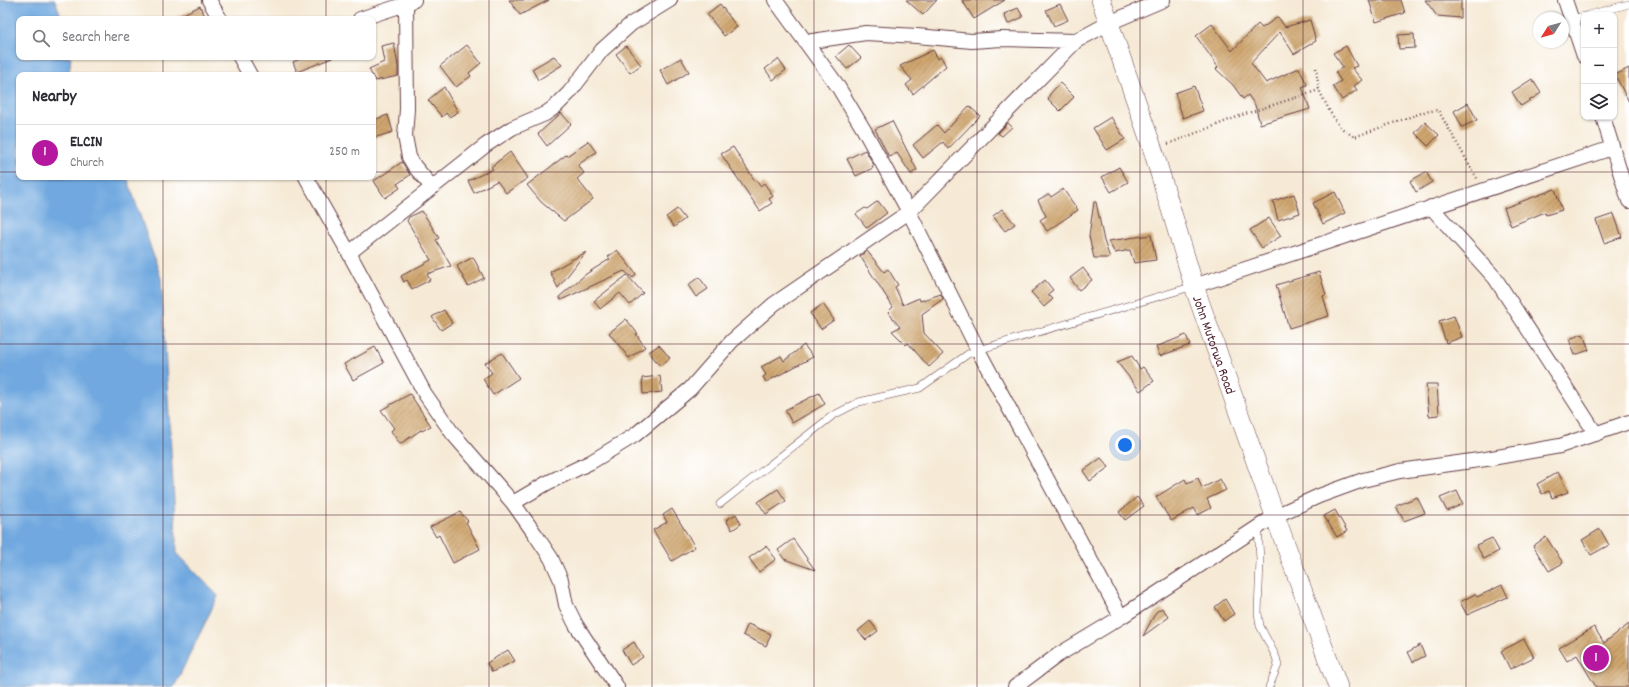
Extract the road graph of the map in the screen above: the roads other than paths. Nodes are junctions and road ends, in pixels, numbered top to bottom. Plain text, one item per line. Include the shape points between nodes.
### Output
1 (209, 0) edge
2 (670, 0) edge
3 (775, 0) edge
4 (1101, 0) edge
5 (1164, 0) edge
6 (1565, 0) edge
7 (410, 2) edge
8 (1629, 4) edge
9 (1599, 12) edge
10 (218, 16) edge
11 (369, 16) edge
12 (1578, 18) edge
13 (1109, 23) junction
14 (806, 42) junction
15 (1076, 42) junction
16 (1583, 48) edge
17 (242, 60) edge
18 (248, 72) edge
19 (1604, 120) edge
20 (1612, 148) junction
21 (1624, 167) edge
22 (308, 180) edge
23 (432, 187) junction
24 (1629, 202) edge
25 (1432, 207) junction
26 (908, 212) junction
27 (349, 253) junction
28 (1194, 286) junction
29 (978, 350) junction
30 (1629, 422) edge
31 (1596, 434) junction
32 (514, 503) junction
33 (720, 504) dead end
34 (1275, 516) junction
35 (1258, 527) junction
36 (1121, 617) junction
37 (617, 687) edge
38 (1015, 687) edge
39 (1269, 687) edge
40 (1338, 687) edge

1 - 10 street
2 - 23 street via 631,24 602,50 556,106 545,114 512,128
3 - 14 street
4 - 13 street, John Mutorwa Road
5 - 13 street
6 - 12 street
7 - 11 street
7 - 23 street via 405,136 409,157
8 - 9 lane
12 - 16 street
13 - 15 street
13 - 28 street, John Mutorwa Road via 1153,150
14 - 15 street via 866,33 972,41 1010,39
14 - 26 street via 849,104
15 - 26 street
17 - 18 street
19 - 20 street
20 - 21 street
20 - 25 street
21 - 24 street
22 - 27 street
23 - 27 street
25 - 28 street
25 - 31 street via 1495,278
26 - 29 street
26 - 32 street via 774,304 732,341 690,389 635,435
27 - 32 street via 425,394 453,434
28 - 29 lane
28 - 34 street, John Mutorwa Road
29 - 33 lane via 920,388 859,402 832,416
29 - 36 street
30 - 31 street
31 - 34 street via 1560,446 1400,471 1363,480
32 - 37 street via 551,558 561,580 566,605 576,625
34 - 35 street
34 - 40 street, John Mutorwa Road
35 - 36 street
35 - 39 lane via 1258,613 1260,626 1278,665
36 - 38 street via 1058,655

